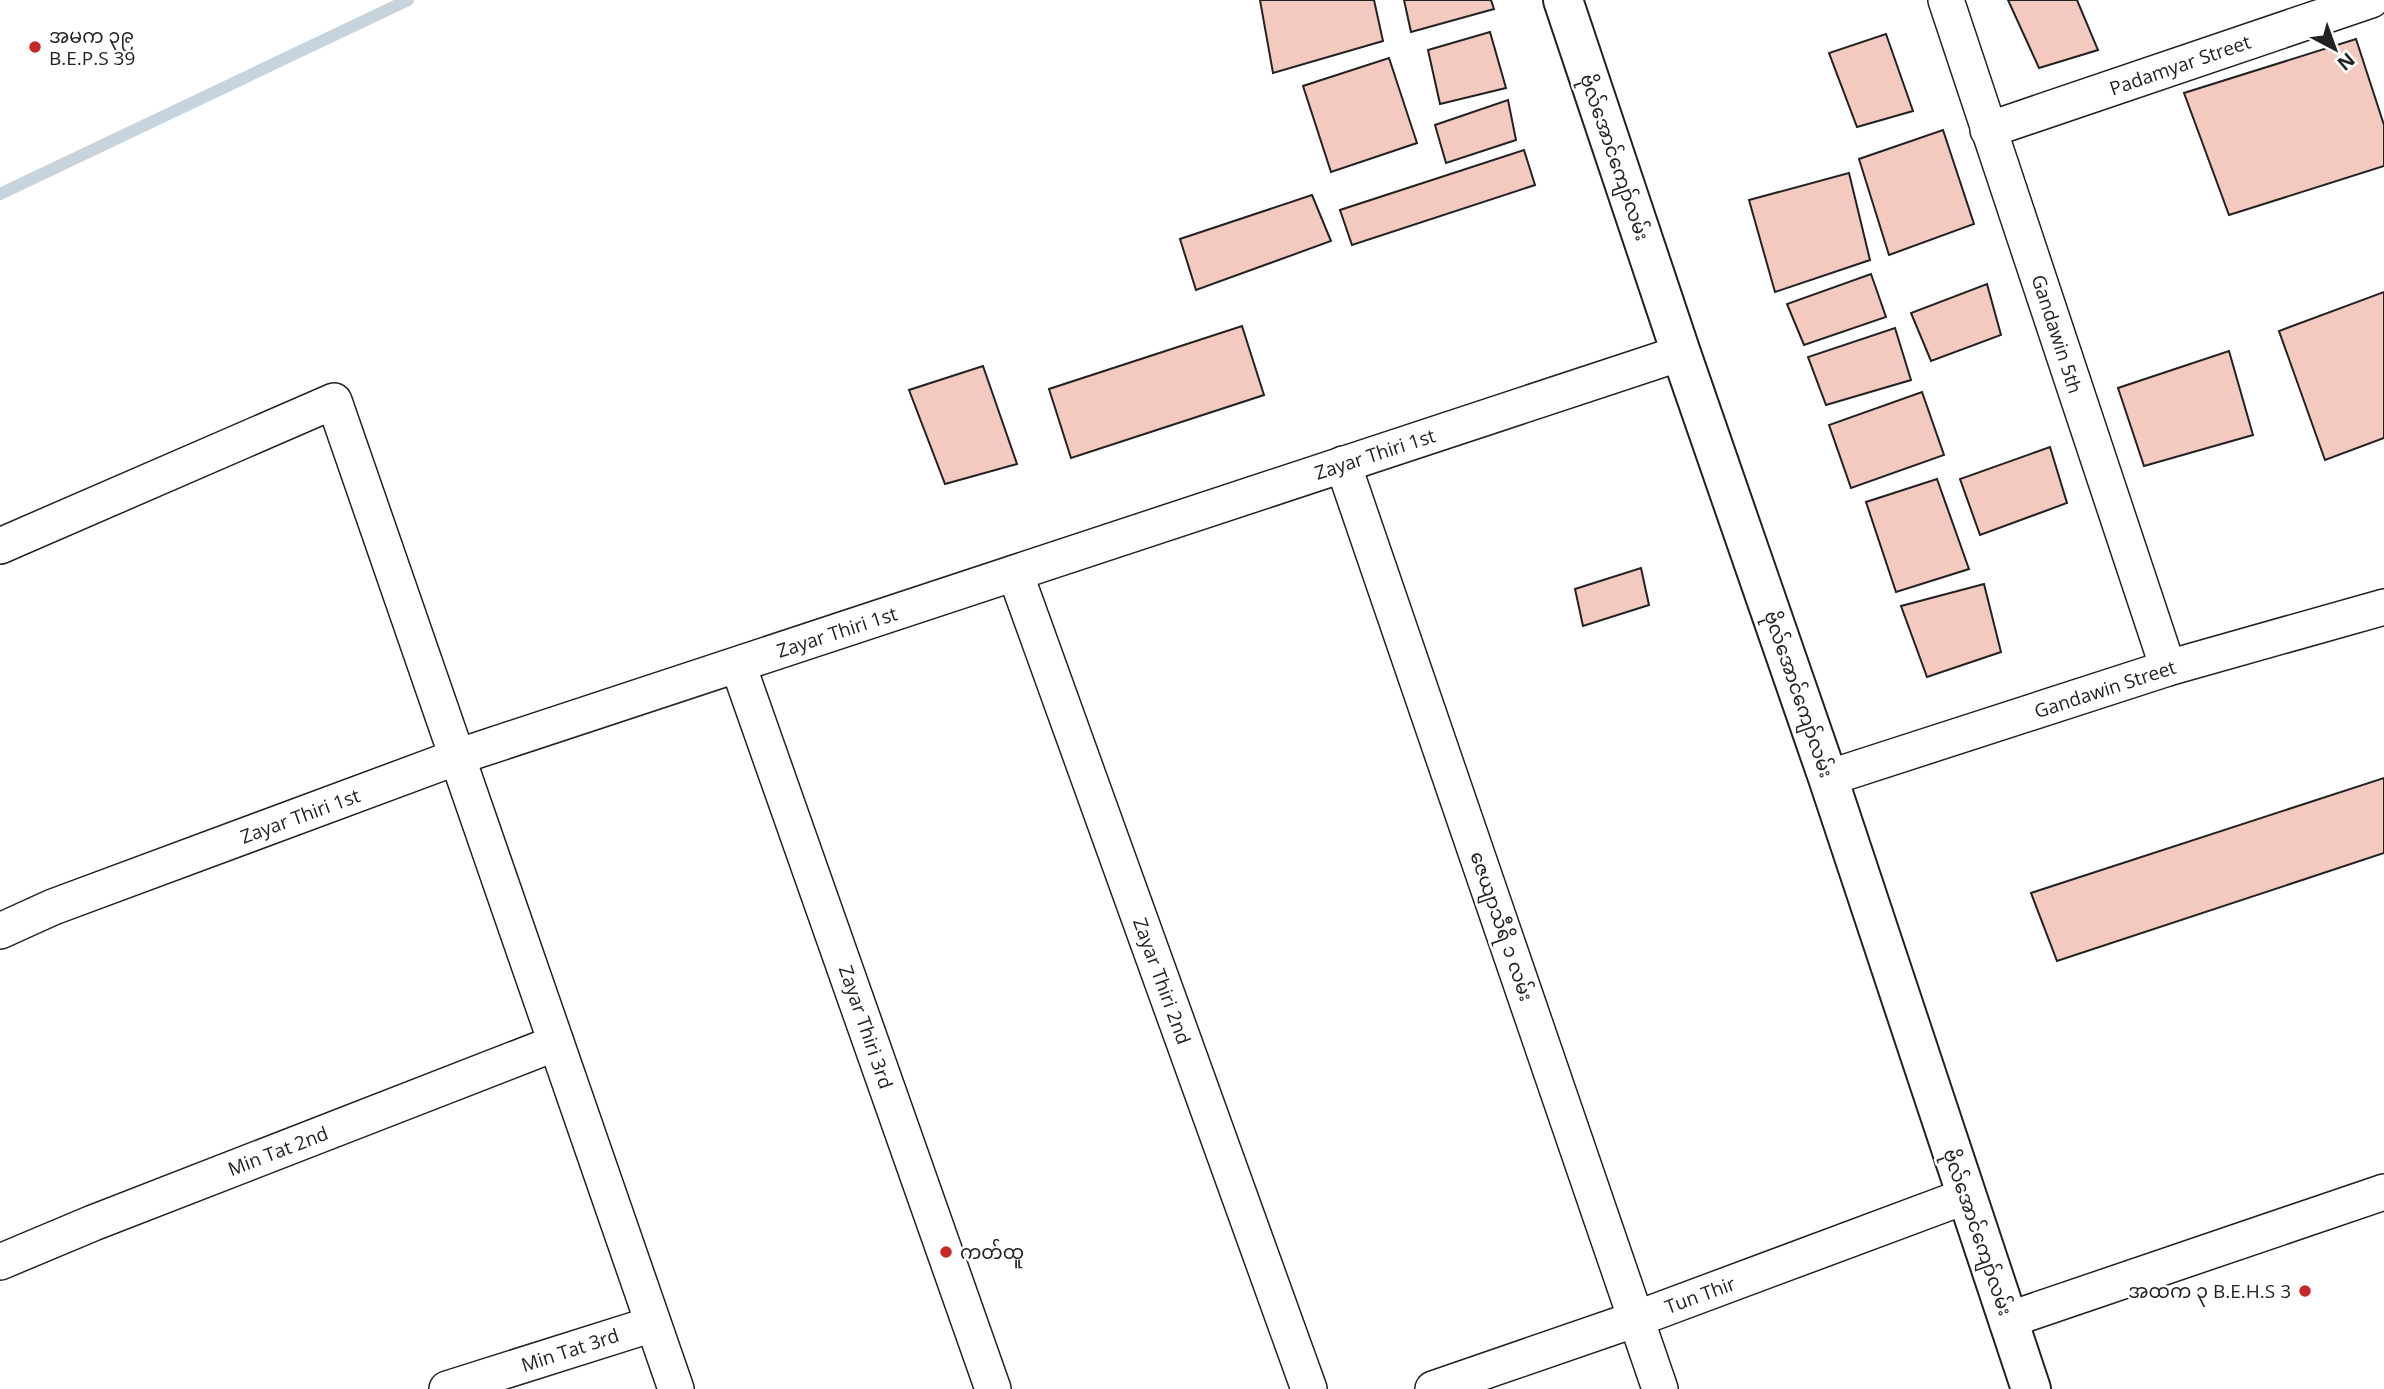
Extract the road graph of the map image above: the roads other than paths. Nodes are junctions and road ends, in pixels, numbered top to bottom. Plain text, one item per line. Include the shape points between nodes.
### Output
1 (1563, 0) edge
2 (1946, 0) edge
3 (2374, 0) edge
4 (2384, 24) edge
5 (1988, 130) junction
6 (1681, 353) junction
7 (1343, 464) junction
8 (0, 547) edge
9 (1015, 573) junction
10 (2384, 607) edge
11 (738, 665) junction
12 (2168, 668) junction
13 (457, 757) junction
14 (1828, 778) junction
15 (0, 931) edge
16 (556, 1043) junction
17 (2384, 1192) edge
18 (1966, 1196) junction
19 (0, 1262) edge
20 (1636, 1319) junction
21 (2008, 1320) junction
22 (653, 1324) junction
23 (447, 1389) edge
24 (676, 1389) edge
25 (993, 1389) edge
26 (1309, 1389) edge
27 (1433, 1389) edge
28 (1660, 1389) edge
29 (2031, 1389) edge

1 - 6 street, ဗိုလ်အောင်ကျော်လမ်း
2 - 5 street, Gandawin 5th
3 - 4 street
3 - 5 street, Padamyar Street
5 - 12 street, Gandawin 5th
6 - 7 street, Zayar Thiri 1st
6 - 14 street, ဗိုလ်အောင်ကျော်လမ်း
7 - 9 street, Zayar Thiri 1st
7 - 20 street, ဇေယျာသီရိ ၁ လမ်း
8 - 13 street via 334,401
9 - 11 street, Zayar Thiri 1st
9 - 26 street, Zayar Thiri 2nd
10 - 12 street, Gandawin Street
11 - 13 street, Zayar Thiri 1st
11 - 25 street, Zayar Thiri 3rd
12 - 14 street, Gandawin Street
13 - 15 street, Zayar Thiri 1st via 53,907
13 - 16 street
14 - 18 street, ဗိုလ်အောင်ကျော်လမ်း
16 - 19 street, Min Tat 2nd
16 - 22 street
17 - 21 street
18 - 20 street, Tun Thir
18 - 21 street, ဗိုလ်အောင်ကျော်လမ်း
20 - 27 street, Tun Thir
20 - 28 street, ဇေယျာသီရိ ၁ လမ်း
21 - 29 street, ဗိုလ်အောင်ကျော်လမ်း
22 - 23 street, Min Tat 3rd
22 - 24 street

